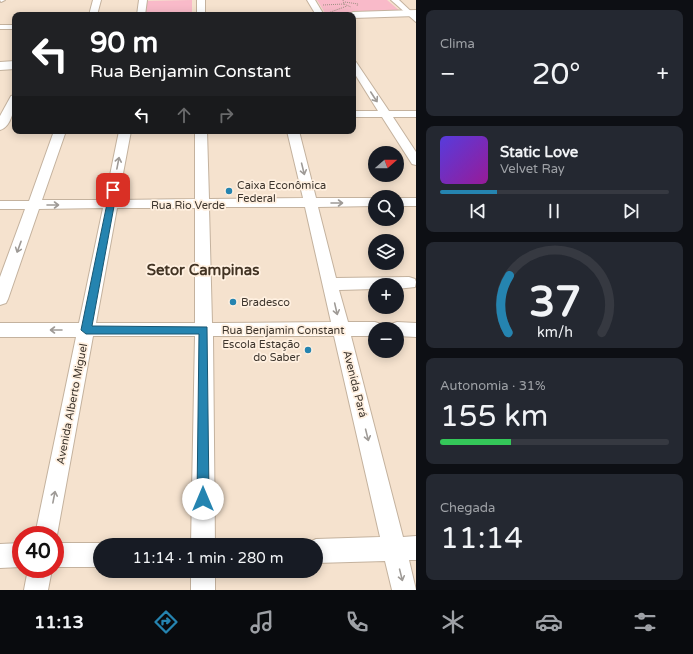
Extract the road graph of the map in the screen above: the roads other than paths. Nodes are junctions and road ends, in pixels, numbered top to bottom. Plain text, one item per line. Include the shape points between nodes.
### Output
1 (97, 0) edge
2 (142, 0) edge
3 (201, 0) edge
4 (311, 0) edge
5 (395, 0) edge
6 (94, 12) edge
7 (141, 12) edge
8 (201, 12) edge
9 (322, 12) edge
10 (356, 15) edge
11 (414, 15) edge
12 (12, 27) edge
13 (2, 29) edge
14 (12, 65) edge
15 (0, 66) edge
16 (356, 69) edge
17 (12, 105) edge
18 (356, 114) edge
19 (386, 114) junction
20 (416, 114) edge
21 (7, 116) edge
22 (0, 127) edge
23 (59, 134) edge
24 (124, 134) edge
25 (201, 134) edge
26 (294, 134) edge
27 (416, 161) edge
28 (368, 202) edge
29 (404, 202) edge
30 (416, 202) edge
31 (311, 203) junction
32 (0, 205) edge
33 (33, 205) junction
34 (110, 205) junction
35 (201, 205) junction
36 (408, 282) dead end
37 (330, 284) junction
38 (0, 299) edge
39 (341, 329) junction
40 (368, 329) edge
41 (404, 329) edge
42 (0, 330) edge
43 (86, 330) junction
44 (204, 330) junction
45 (416, 330) edge
46 (48, 526) edge
47 (203, 538) edge
48 (405, 548) edge
49 (323, 551) edge
50 (12, 555) edge
51 (64, 555) edge
52 (93, 555) edge
53 (0, 556) edge
54 (38, 578) edge
55 (203, 578) edge
56 (36, 590) edge
57 (203, 590) edge
58 (404, 590) edge

1 - 6 street
2 - 7 street
3 - 8 street
4 - 9 street
5 - 11 street
10 - 11 main road
12 - 13 street
14 - 15 main road
16 -> 19 street
17 - 21 street
18 - 19 street
19 - 20 street
19 - 27 street
21 - 22 street
23 - 33 street
34 -> 24 street, Avenida Alberto Miguel
25 - 35 street
26 -> 31 street, Avenida Pará
31 -> 28 street, Rua Rio Verde
29 - 30 street
31 - 35 street, Rua Rio Verde
31 - 37 street, Avenida Pará
32 - 33 street, Rua Rio Verde
33 -> 34 street, Rua Rio Verde
33 -> 38 street
34 - 35 street, Rua Rio Verde
34 - 43 street, Avenida Alberto Miguel
35 - 44 street
36 - 37 street
37 -> 39 street, Avenida Pará
39 - 40 street, Rua Benjamin Constant
39 - 44 street, Rua Benjamin Constant
39 -> 48 street, Avenida Pará
41 - 45 street
43 -> 42 street, Rua Benjamin Constant
43 - 44 street, Rua Benjamin Constant
46 -> 43 street, Avenida Alberto Miguel
44 - 47 street
48 - 49 street
48 -> 58 street, Avenida Pará
50 - 53 street
51 - 52 street
54 - 56 street
55 - 57 street

